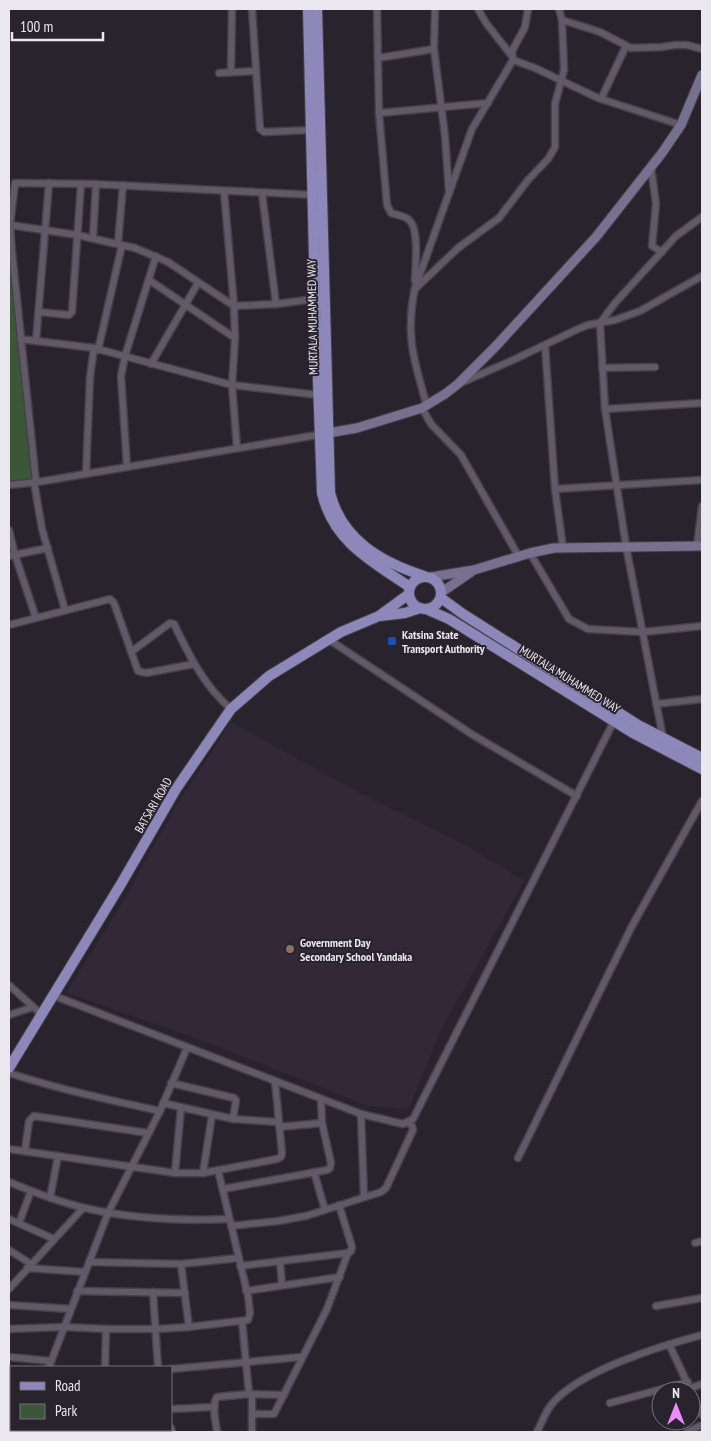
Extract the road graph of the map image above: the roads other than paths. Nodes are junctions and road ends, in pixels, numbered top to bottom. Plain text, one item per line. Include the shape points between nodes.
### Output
1 (232, 9) edge
2 (252, 9) edge
3 (377, 9) edge
4 (435, 9) edge
5 (478, 9) edge
6 (528, 9) edge
7 (559, 9) edge
8 (313, 12) edge
9 (562, 20) junction
10 (626, 46) junction
11 (702, 49) edge
12 (434, 50) junction
13 (378, 58) junction
14 (512, 58) junction
15 (256, 71) junction
16 (219, 72) dead end
17 (232, 72) junction
18 (702, 75) edge
19 (562, 81) junction
20 (602, 99) junction
21 (488, 103) junction
22 (440, 107) junction
23 (379, 113) junction
24 (681, 125) junction
25 (312, 130) junction
26 (651, 167) junction
27 (49, 183) junction
28 (81, 184) junction
29 (96, 184) junction
30 (123, 186) junction
31 (224, 191) junction
32 (262, 193) junction
33 (449, 193) junction
34 (314, 195) junction
35 (702, 217) edge
36 (10, 225) junction
37 (45, 230) junction
38 (77, 235) junction
39 (93, 238) junction
40 (120, 244) junction
41 (662, 252) junction
42 (156, 256) junction
43 (702, 276) edge
44 (149, 280) junction
45 (198, 283) junction
46 (415, 288) junction
47 (315, 299) junction
48 (276, 304) junction
49 (185, 305) junction
50 (234, 306) junction
51 (39, 312) junction
52 (600, 323) junction
53 (20, 338) junction
54 (235, 338) junction
55 (36, 341) junction
56 (544, 345) junction
57 (96, 349) junction
58 (125, 356) junction
59 (151, 364) junction
60 (655, 366) dead end
61 (602, 368) junction
62 (458, 384) junction
63 (232, 385) junction
64 (318, 395) junction
65 (702, 403) edge
66 (424, 407) junction
67 (605, 409) junction
68 (324, 434) junction
69 (237, 448) junction
70 (127, 467) junction
71 (86, 474) junction
72 (702, 480) edge
73 (35, 482) junction
74 (617, 484) junction
75 (9, 485) edge
76 (555, 489) junction
77 (702, 506) edge
78 (9, 530) edge
79 (626, 546) junction
80 (699, 546) edge
81 (48, 548) junction
82 (563, 548) junction
83 (530, 553) junction
84 (12, 556) edge
85 (519, 557) junction
86 (474, 570) junction
87 (428, 576) junction
88 (409, 590) junction
89 (442, 595) junction
90 (423, 609) junction
91 (65, 610) junction
92 (379, 616) junction
93 (36, 618) junction
94 (9, 625) edge
95 (702, 626) edge
96 (643, 632) junction
97 (328, 639) junction
98 (131, 652) junction
99 (194, 664) junction
100 (702, 699) edge
101 (656, 704) junction
102 (231, 709) junction
103 (614, 721) junction
104 (663, 738) junction
105 (702, 758) edge
106 (702, 769) edge
107 (576, 796) junction
108 (702, 801) edge
109 (9, 985) edge
110 (52, 995) junction
111 (33, 1007) junction
112 (41, 1014) junction
113 (9, 1015) edge
114 (187, 1048) junction
115 (9, 1068) edge
116 (9, 1073) edge
117 (275, 1081) junction
118 (171, 1083) junction
119 (321, 1099) junction
120 (163, 1103) junction
121 (181, 1108) junction
122 (160, 1110) junction
123 (361, 1114) junction
124 (212, 1115) junction
125 (233, 1119) junction
126 (408, 1122) junction
127 (322, 1123) junction
128 (278, 1124) junction
129 (148, 1133) junction
130 (9, 1149) edge
131 (25, 1151) junction
132 (58, 1156) junction
133 (518, 1158) dead end
134 (131, 1167) junction
135 (218, 1170) junction
136 (314, 1172) junction
137 (175, 1173) junction
138 (204, 1173) junction
139 (9, 1182) edge
140 (222, 1190) junction
141 (31, 1191) junction
142 (364, 1197) junction
143 (50, 1198) junction
144 (339, 1205) junction
145 (83, 1208) junction
146 (325, 1210) junction
147 (108, 1212) junction
148 (9, 1218) edge
149 (19, 1223) junction
150 (230, 1223) junction
151 (54, 1239) junction
152 (9, 1250) edge
153 (348, 1253) junction
154 (280, 1261) junction
155 (89, 1262) junction
156 (240, 1262) junction
157 (181, 1264) junction
158 (29, 1266) junction
159 (85, 1272) junction
160 (340, 1277) junction
161 (282, 1286) junction
162 (9, 1289) edge
163 (78, 1291) junction
164 (246, 1291) junction
165 (153, 1292) junction
166 (185, 1293) junction
167 (702, 1298) edge
168 (9, 1305) edge
169 (656, 1306) dead end
170 (71, 1309) junction
171 (242, 1321) junction
172 (64, 1327) junction
173 (189, 1327) junction
174 (9, 1329) edge
175 (106, 1329) junction
176 (156, 1329) junction
177 (702, 1335) edge
178 (669, 1344) junction
179 (9, 1357) edge
180 (301, 1357) junction
181 (246, 1361) junction
182 (50, 1364) edge
183 (104, 1366) edge
184 (158, 1366) edge
185 (172, 1369) edge
186 (687, 1381) edge
187 (250, 1394) junction
188 (651, 1394) edge
189 (284, 1395) junction
190 (610, 1404) dead end
191 (215, 1407) junction
192 (172, 1409) edge
193 (253, 1414) junction
194 (702, 1426) edge
195 (28, 1431) edge
196 (46, 1432) edge
197 (216, 1432) edge
198 (252, 1432) edge
199 (537, 1432) edge
200 (687, 1432) edge

1 - 17 street
2 - 15 street
3 - 13 street
4 - 12 street
5 - 14 street
6 - 14 street via 525,27 512,51
7 - 9 street
8 - 25 main road
8 - 68 main road, MURTALA MUHAMMED WAY
9 - 10 street via 600,32
9 - 19 street
10 - 11 street
10 - 20 street
12 - 13 street
12 - 22 street
13 - 23 street
14 - 19 street
14 - 21 street
15 - 17 street
15 - 25 street via 261,132
16 - 17 street
18 - 24 street
19 - 20 street
19 - 46 street via 555,104 555,147 548,159 499,218 458,248
20 - 24 street
21 - 22 street
21 - 33 street via 472,129
22 - 23 street
22 - 33 street
23 - 46 street via 388,210 408,218 416,236
24 - 26 street
25 - 34 main road
26 - 41 street via 656,204 652,246
26 - 62 street via 568,269
27 - 28 street
27 - 36 street via 14,183
27 - 37 street
28 - 29 street
28 - 38 street
29 - 30 street
29 - 39 street
30 - 31 street
30 - 40 street
31 - 32 street
31 - 50 street
32 - 34 street
32 - 48 street
33 - 46 street
34 - 47 main road
35 - 41 street via 676,236
36 - 37 street
36 - 53 street
37 - 38 street
37 - 51 street
38 - 39 street
38 - 51 street via 72,312 69,315
39 - 40 street
40 - 42 street
40 - 57 street
41 - 52 street
42 - 44 street
42 - 45 street
43 - 52 street via 640,311
44 - 49 street
44 - 58 street
45 - 49 street
45 - 50 street
46 - 66 street via 410,342
47 - 48 street
47 - 64 main road
48 - 50 street
49 - 54 street
49 - 59 street
50 - 54 street
51 - 55 street
52 - 56 street
52 - 61 street
53 - 55 street
53 - 73 street
54 - 63 street
55 - 57 street
56 - 62 street
56 - 76 street
57 - 58 street
57 - 71 street via 90,377
58 - 59 street
58 - 70 street via 120,381
59 - 63 street
60 - 61 street
61 - 67 street
62 - 66 street
63 - 64 street
63 - 69 street
64 - 68 main road
65 - 67 street
66 - 68 street via 357,428
66 - 85 street via 431,424 460,455
67 - 74 street
68 - 69 street
68 - 87 main road, MURTALA MUHAMMED WAY via 330,493 343,526 358,541 390,563
68 - 88 main road via 322,493 337,529 357,551
69 - 70 street
70 - 71 street
71 - 73 street
72 - 74 street
73 - 75 street
73 - 81 street
74 - 76 street
74 - 79 street
76 - 82 street
77 - 80 street
78 - 84 street
79 - 80 street
79 - 82 street
79 - 96 street
81 - 84 street
81 - 91 street
82 - 83 street
83 - 85 street
83 - 96 street via 569,618 588,629
84 - 93 street
85 - 86 street
86 - 87 street
86 - 89 street
87 - 88 main road via 418,578
87 - 89 main road via 440,585
88 - 90 main road via 410,600
88 - 92 main road
89 - 90 main road via 433,608
89 - 104 main road, MURTALA MUHAMMED WAY via 463,614
90 - 92 main road
90 - 103 main road, MURTALA MUHAMMED WAY via 449,619
91 - 93 street
91 - 98 street via 112,600
92 - 97 main road, BATSARI ROAD
93 - 94 street
95 - 96 street
96 - 101 street
97 - 102 main road, BATSARI ROAD via 269,676
97 - 107 street via 473,735
98 - 99 street via 141,673
98 - 99 street via 172,622
99 - 102 street via 219,699
100 - 101 street
101 - 104 street
102 - 110 main road, BATSARI ROAD via 176,789
103 - 106 main road, MURTALA MUHAMMED WAY
103 - 107 street
104 - 105 main road, MURTALA MUHAMMED WAY
107 - 126 street via 414,1119
108 - 133 street via 632,926
109 - 111 street
110 - 112 main road, BATSARI ROAD
110 - 114 street
111 - 112 street
111 - 113 street
112 - 115 main road, BATSARI ROAD
114 - 117 street
114 - 118 street
116 - 122 street via 45,1085
117 - 119 street
117 - 128 street
118 - 120 street
118 - 125 street via 234,1098
119 - 123 street
119 - 127 street
120 - 121 street
120 - 122 street
121 - 124 street
121 - 137 street
122 - 129 street
123 - 126 street via 403,1124
123 - 142 street
124 - 125 street
124 - 138 street
125 - 128 street
126 - 142 street via 413,1130 385,1190
127 - 128 street
127 - 136 street via 331,1163 330,1168
128 - 135 street via 281,1157
129 - 131 street via 34,1116 29,1121
129 - 134 street
130 - 131 street
131 - 132 street
132 - 134 street
132 - 143 street
134 - 137 street
134 - 147 street
135 - 138 street
135 - 140 street
136 - 140 street
136 - 146 street
137 - 138 street
139 - 141 street
140 - 150 street
141 - 143 street
141 - 149 street
142 - 144 street
143 - 145 street
144 - 146 street
144 - 153 street via 352,1247
145 - 147 street
145 - 151 street
146 - 150 street via 278,1221
147 - 150 street
147 - 155 street
148 - 149 street
149 - 151 street
150 - 156 street
151 - 158 street
152 - 158 street
153 - 154 street
153 - 160 street
154 - 156 street
154 - 161 street
155 - 157 street
155 - 159 street
156 - 157 street
156 - 164 street
157 - 166 street
158 - 159 street
158 - 162 street
159 - 163 street
160 - 161 street
160 - 180 street
161 - 164 street
163 - 165 street
163 - 170 street
164 - 171 street via 250,1317
165 - 166 street
165 - 176 street
166 - 173 street
167 - 169 street
168 - 170 street
170 - 172 street
171 - 173 street
171 - 181 street
172 - 174 street
172 - 175 street
172 - 182 street
173 - 176 street
175 - 176 street
175 - 183 street
176 - 184 street
177 - 178 street
178 - 186 street
178 - 199 street via 594,1374 565,1391 550,1406
179 - 182 street
180 - 181 street
180 - 189 street
181 - 185 street
181 - 187 street
187 - 189 street
187 - 191 street via 221,1395 215,1399
187 - 193 street
188 - 190 street
189 - 193 street via 274,1414
191 - 192 street
191 - 197 street
193 - 198 street
194 - 200 street
195 - 196 street

